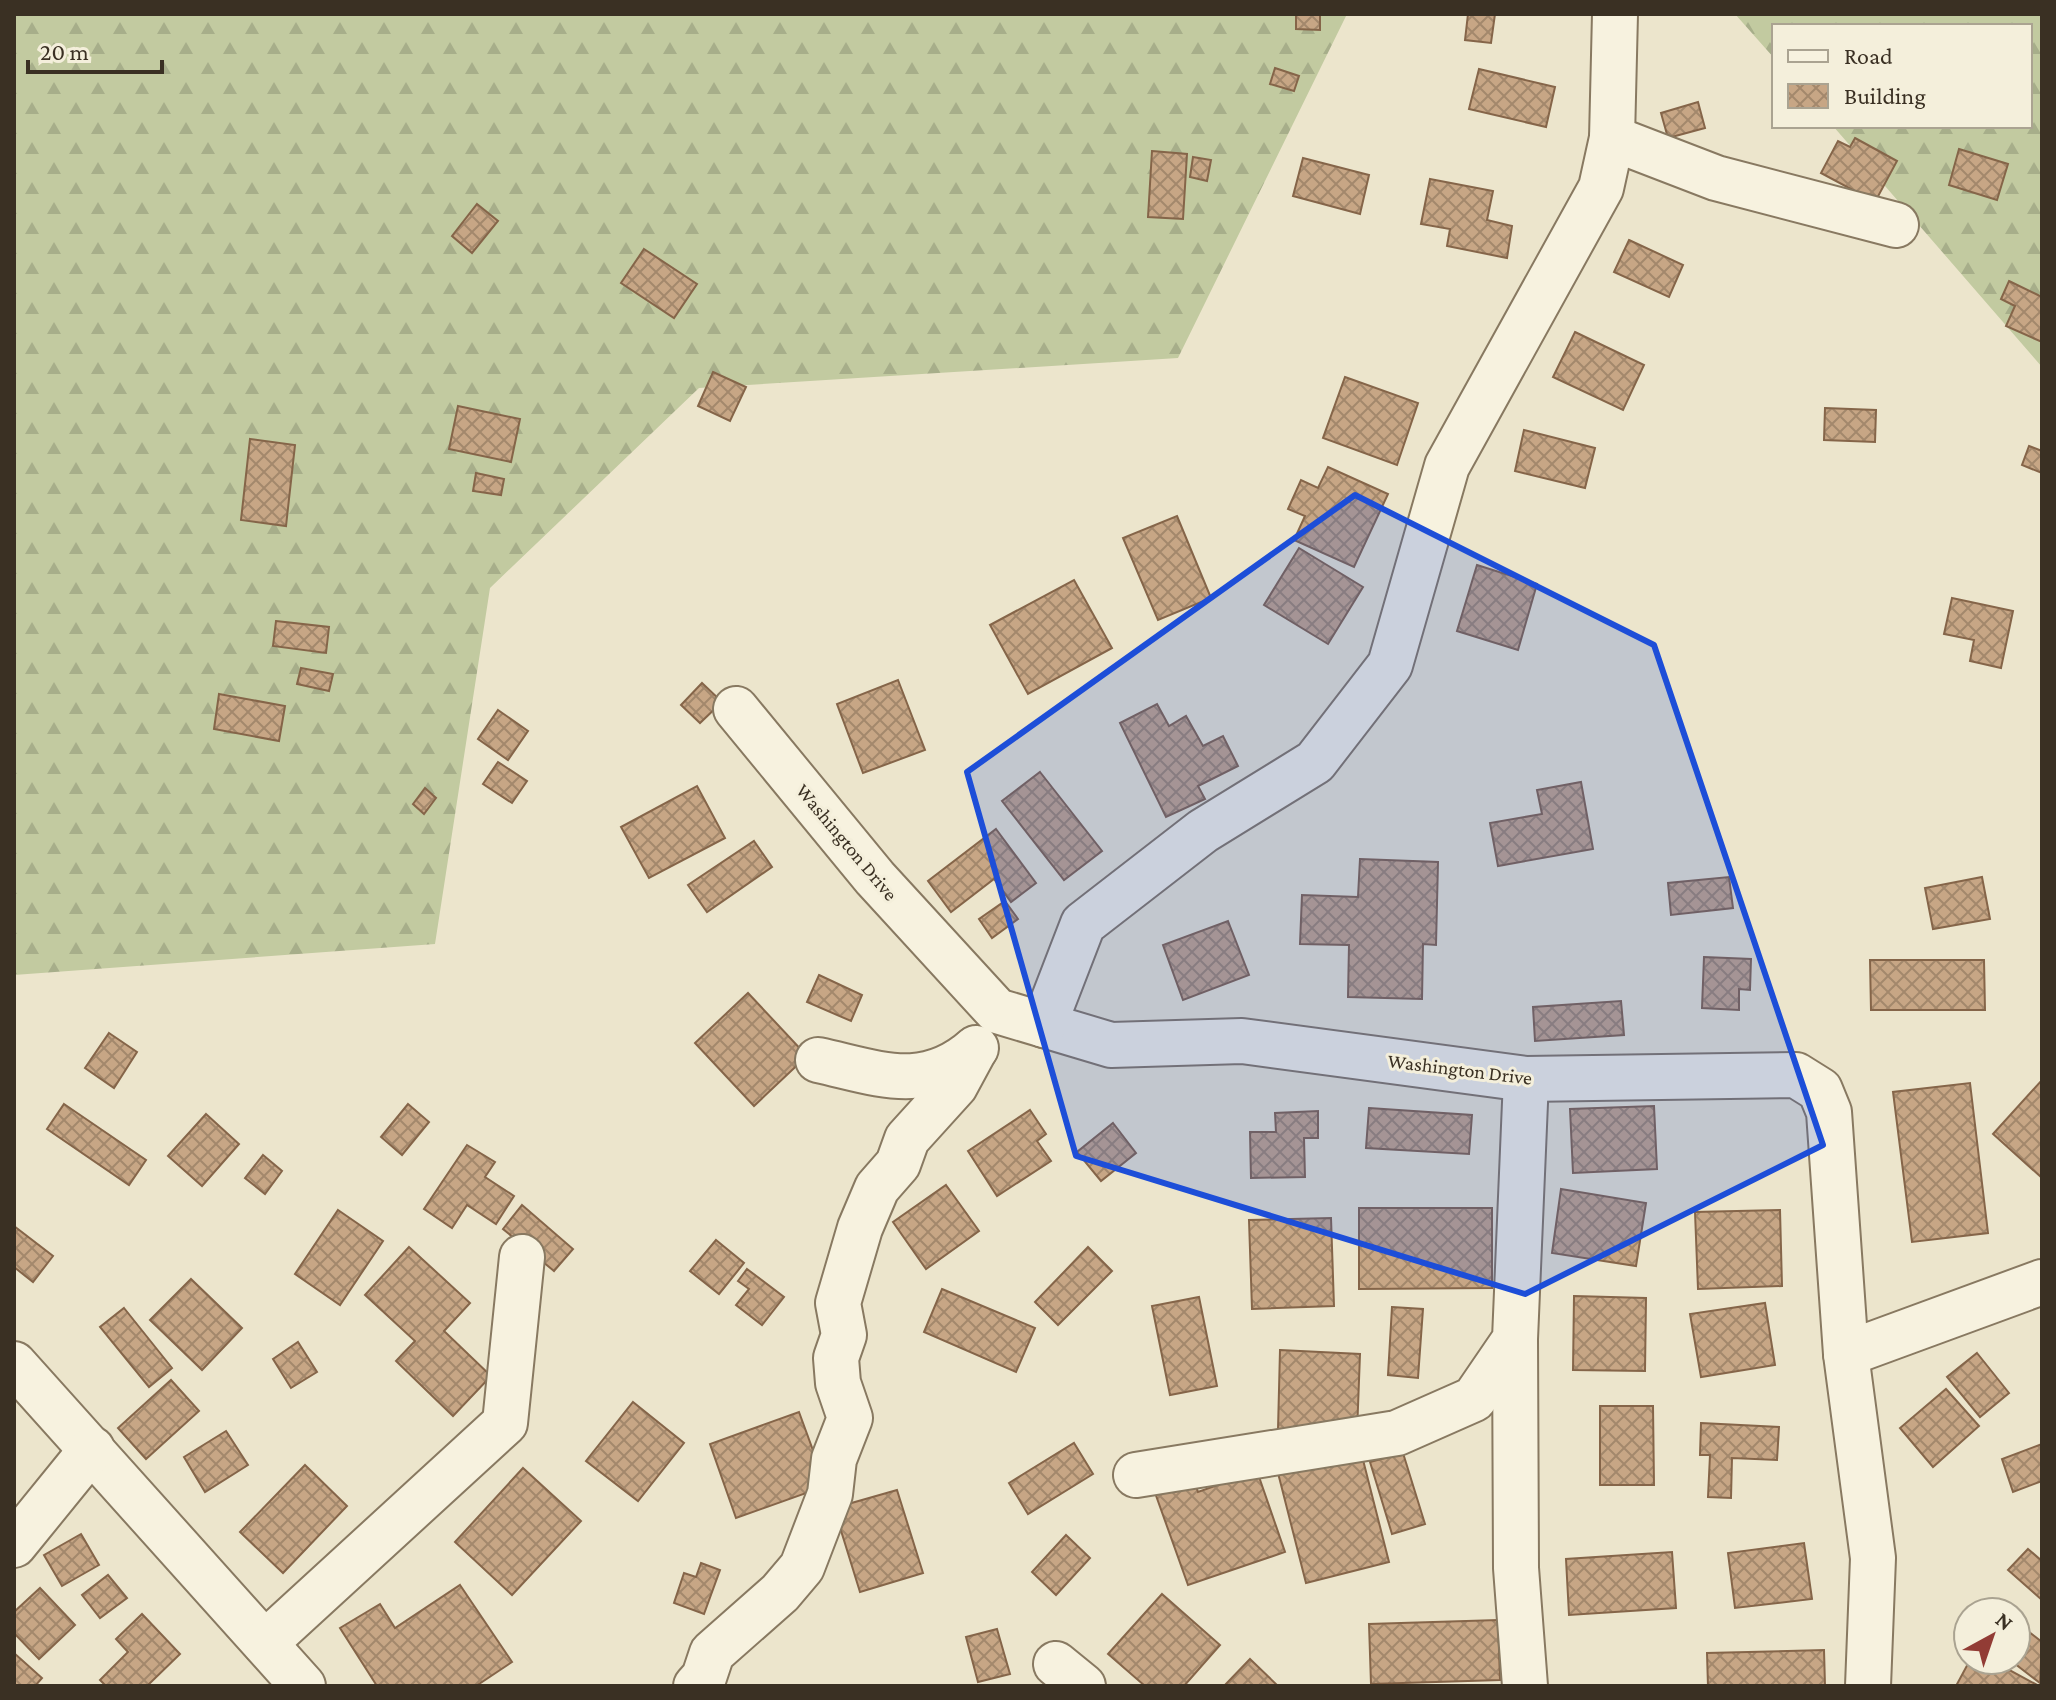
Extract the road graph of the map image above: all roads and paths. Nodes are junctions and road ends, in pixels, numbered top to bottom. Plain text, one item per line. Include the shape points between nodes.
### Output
1 (1615, 14) edge
2 (1612, 138) junction
3 (1896, 225) dead end
4 (736, 709) dead end
5 (997, 1011) junction
6 (1044, 1025) junction
7 (975, 1049) junction
8 (818, 1060) dead end
9 (1526, 1079) junction
10 (522, 1257) dead end
11 (2042, 1282) edge
12 (1515, 1339) junction
13 (1846, 1354) junction
14 (14, 1364) edge
15 (92, 1449) junction
16 (1136, 1475) dead end
17 (14, 1545) edge
18 (265, 1643) junction
19 (303, 1686) edge
20 (696, 1686) edge
21 (1525, 1686) edge
22 (1868, 1686) edge

1 - 2 street
2 - 3 street via 1716,178
2 - 6 street via 1601,188 1447,466 1390,665 1315,762 1203,831 1083,924
4 - 5 street, Washington Drive via 875,878
5 - 6 street, Washington Drive
5 - 7 street
6 - 9 street, Washington Drive via 1111,1045 1242,1041
7 - 8 street via 945,1069 903,1079
7 - 20 street via 955,1086 907,1139 860,1228 838,1303 844,1335 836,1358 838,1383 850,1418 834,1459 830,1494 802,1567 712,1653
9 - 12 street
9 - 13 street, Washington Drive via 1796,1075 1820,1090 1829,1112
10 - 18 street via 505,1423
11 - 13 street
12 - 16 street via 1474,1399 1397,1433
12 - 21 street via 1516,1568
13 - 22 street, Washington Drive via 1873,1558
14 - 15 street
15 - 17 street
15 - 18 street
18 - 19 street

